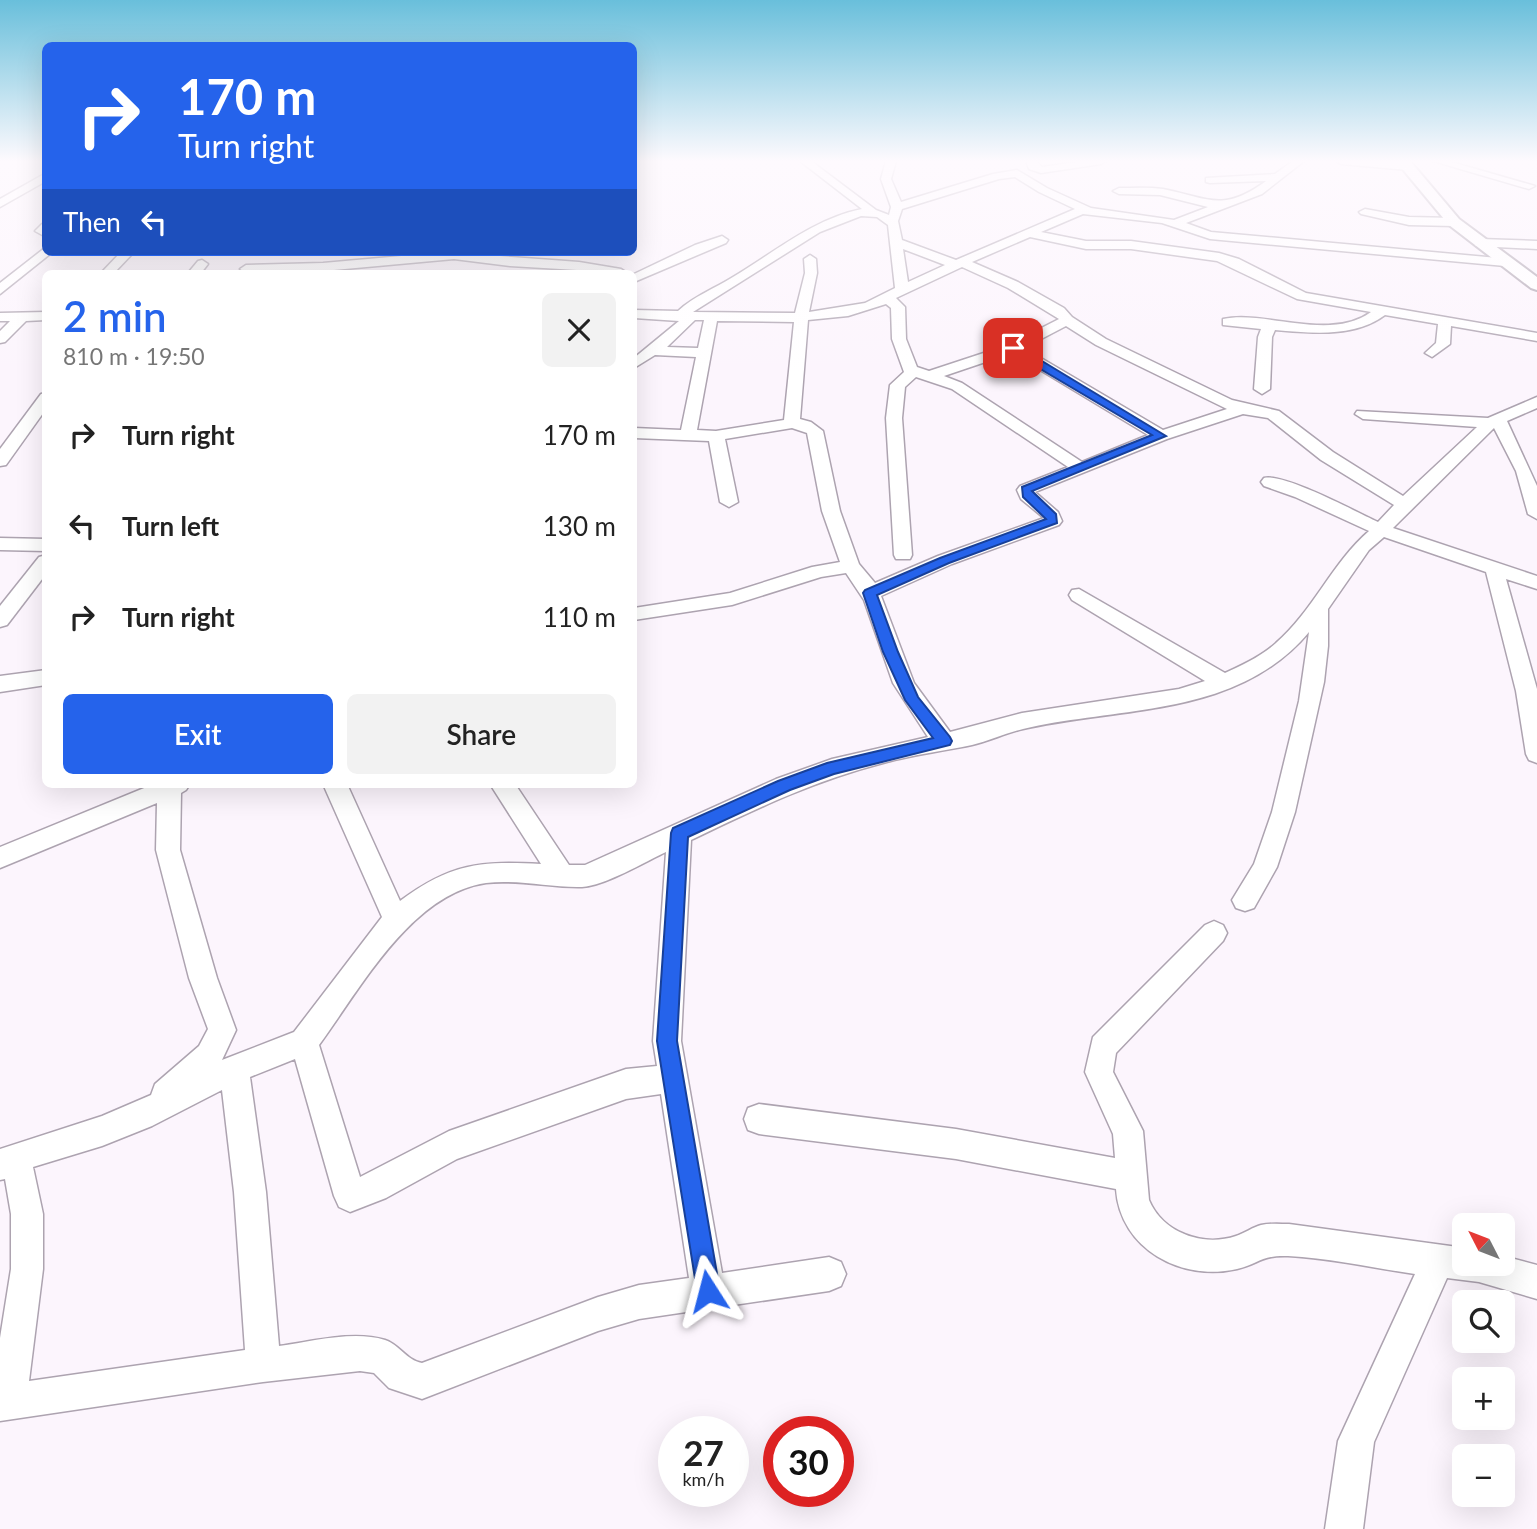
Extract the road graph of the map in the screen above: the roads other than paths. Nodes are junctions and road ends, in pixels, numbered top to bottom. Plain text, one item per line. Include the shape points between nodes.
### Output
1 (810, 232) edge
2 (894, 232) edge
3 (1037, 232) edge
4 (1203, 232) edge
5 (1467, 232) edge
6 (1033, 234) junction
7 (722, 240) dead end
8 (896, 242) junction
9 (1480, 243) junction
10 (1537, 244) edge
11 (42, 254) edge
12 (124, 256) edge
13 (257, 256) edge
14 (428, 256) edge
15 (473, 256) edge
16 (810, 259) dead end
17 (1504, 262) junction
18 (960, 264) junction
19 (110, 270) edge
20 (245, 270) edge
21 (320, 270) edge
22 (603, 270) edge
23 (637, 277) edge
24 (1537, 285) edge
25 (0, 290) edge
26 (902, 290) junction
27 (887, 298) junction
28 (1384, 309) junction
29 (637, 314) edge
30 (42, 316) edge
31 (0, 317) edge
32 (22, 317) junction
33 (685, 317) junction
34 (711, 318) junction
35 (801, 318) junction
36 (1067, 320) junction
37 (1445, 320) junction
38 (1228, 322) dead end
39 (1269, 327) junction
40 (1537, 337) edge
41 (0, 339) edge
42 (1013, 348) junction
43 (652, 351) junction
44 (704, 353) junction
45 (1432, 354) dead end
46 (637, 363) edge
47 (911, 370) junction
48 (930, 376) junction
49 (1262, 389) dead end
50 (1537, 401) edge
51 (42, 403) edge
52 (1242, 409) junction
53 (1363, 414) dead end
54 (1494, 421) junction
55 (792, 423) junction
56 (637, 433) edge
57 (688, 436) junction
58 (716, 436) junction
59 (1161, 436) junction
60 (0, 461) edge
61 (1080, 468) junction
62 (1270, 482) dead end
63 (729, 502) dead end
64 (1404, 504) junction
65 (1537, 514) edge
66 (1381, 530) junction
67 (0, 544) edge
68 (42, 545) edge
69 (903, 555) dead end
70 (42, 566) edge
71 (850, 566) junction
72 (1494, 567) junction
73 (1537, 583) edge
74 (870, 593) junction
75 (1079, 595) dead end
76 (1318, 608) junction
77 (637, 614) edge
78 (0, 620) edge
79 (42, 678) edge
80 (1224, 682) junction
81 (0, 684) edge
82 (944, 741) junction
83 (1537, 754) edge
84 (172, 788) edge
85 (174, 788) edge
86 (337, 788) edge
87 (505, 788) edge
88 (679, 833) junction
89 (0, 859) edge
90 (562, 875) junction
91 (1245, 901) dead end
92 (396, 919) junction
93 (1214, 933) dead end
94 (304, 1042) junction
95 (234, 1069) junction
96 (673, 1077) junction
97 (141, 1115) junction
98 (759, 1119) dead end
99 (8, 1161) edge
100 (1130, 1176) junction
101 (1438, 1261) junction
102 (829, 1273) dead end
103 (1537, 1282) edge
104 (708, 1291) junction
105 (263, 1365) junction
106 (4, 1402) edge
107 (1344, 1529) edge

1 - 33 street via 738,280 698,299
2 - 8 street
3 - 6 street
4 - 17 street
5 - 9 main road
6 - 18 street
6 - 28 street via 1075,243 1219,257 1301,296
7 - 23 street
8 - 18 street
8 - 26 street
9 - 10 street
9 - 17 main road
11 - 25 street
12 - 19 street
13 - 20 street
14 - 21 street
15 - 22 street
16 - 35 street
17 - 24 main road
18 - 26 street
18 - 36 street via 1013,285
26 - 27 street
27 - 35 street via 848,312
27 - 47 street via 898,307 900,339
28 - 37 street
28 - 39 street via 1368,321 1326,330
29 - 33 street
30 - 32 street
31 - 32 street
32 - 41 street
33 - 34 street
33 - 43 street
34 - 35 street
34 - 44 street
35 - 55 street
36 - 42 street
36 - 52 street via 1101,342
37 - 40 street
37 - 45 street via 1443,344
38 - 39 street
39 - 49 street
42 - 48 street
42 - 59 street
43 - 44 street
43 - 46 street
44 - 57 street
47 - 48 street
47 - 69 street via 897,388 894,418
48 - 61 street via 957,386
50 - 54 street
51 - 60 street
52 - 59 street
52 - 64 street via 1273,414 1326,456
53 - 54 street
54 - 64 street
54 - 65 street via 1524,471
55 - 58 street
55 - 71 street via 815,431 831,511
56 - 57 street
57 - 58 street
58 - 63 street
59 - 61 street
61 - 74 street via 1026,490 1053,521
62 - 66 street
64 - 66 street
66 - 72 street
66 - 76 street via 1363,546
67 - 68 street
70 - 78 street
71 - 74 street via 859,572
71 - 77 street via 819,571 732,599
72 - 73 street
72 - 83 street via 1527,691
74 - 82 street via 912,700
75 - 80 street
76 - 80 street via 1283,649
76 - 91 street via 1317,671 1280,827 1259,881
79 - 81 street
80 - 82 street via 1181,697 1052,715
82 - 88 street via 832,768
84 - 89 street
85 - 97 street via 168,850 222,1030 209,1056
86 - 92 street
87 - 90 street
88 - 90 street via 600,871
88 - 96 street via 667,1041
90 - 92 street via 489,872 464,877 430,893
92 - 94 street
93 - 100 street via 1103,1047 1098,1072 1128,1131
94 - 95 street
94 - 96 street via 350,1196 449,1146 626,1084
95 - 97 street
95 - 105 street via 250,1192
96 - 104 street
97 - 99 street
98 - 100 street via 957,1144
99 - 106 street via 27,1214 27,1269
100 - 101 street via 1142,1222 1164,1242 1191,1256 1237,1253 1261,1241 1289,1240
101 - 103 street via 1479,1266
101 - 107 street via 1356,1441
102 - 104 street
104 - 105 street via 598,1314 422,1381 401,1376 383,1357 360,1354
105 - 106 street

